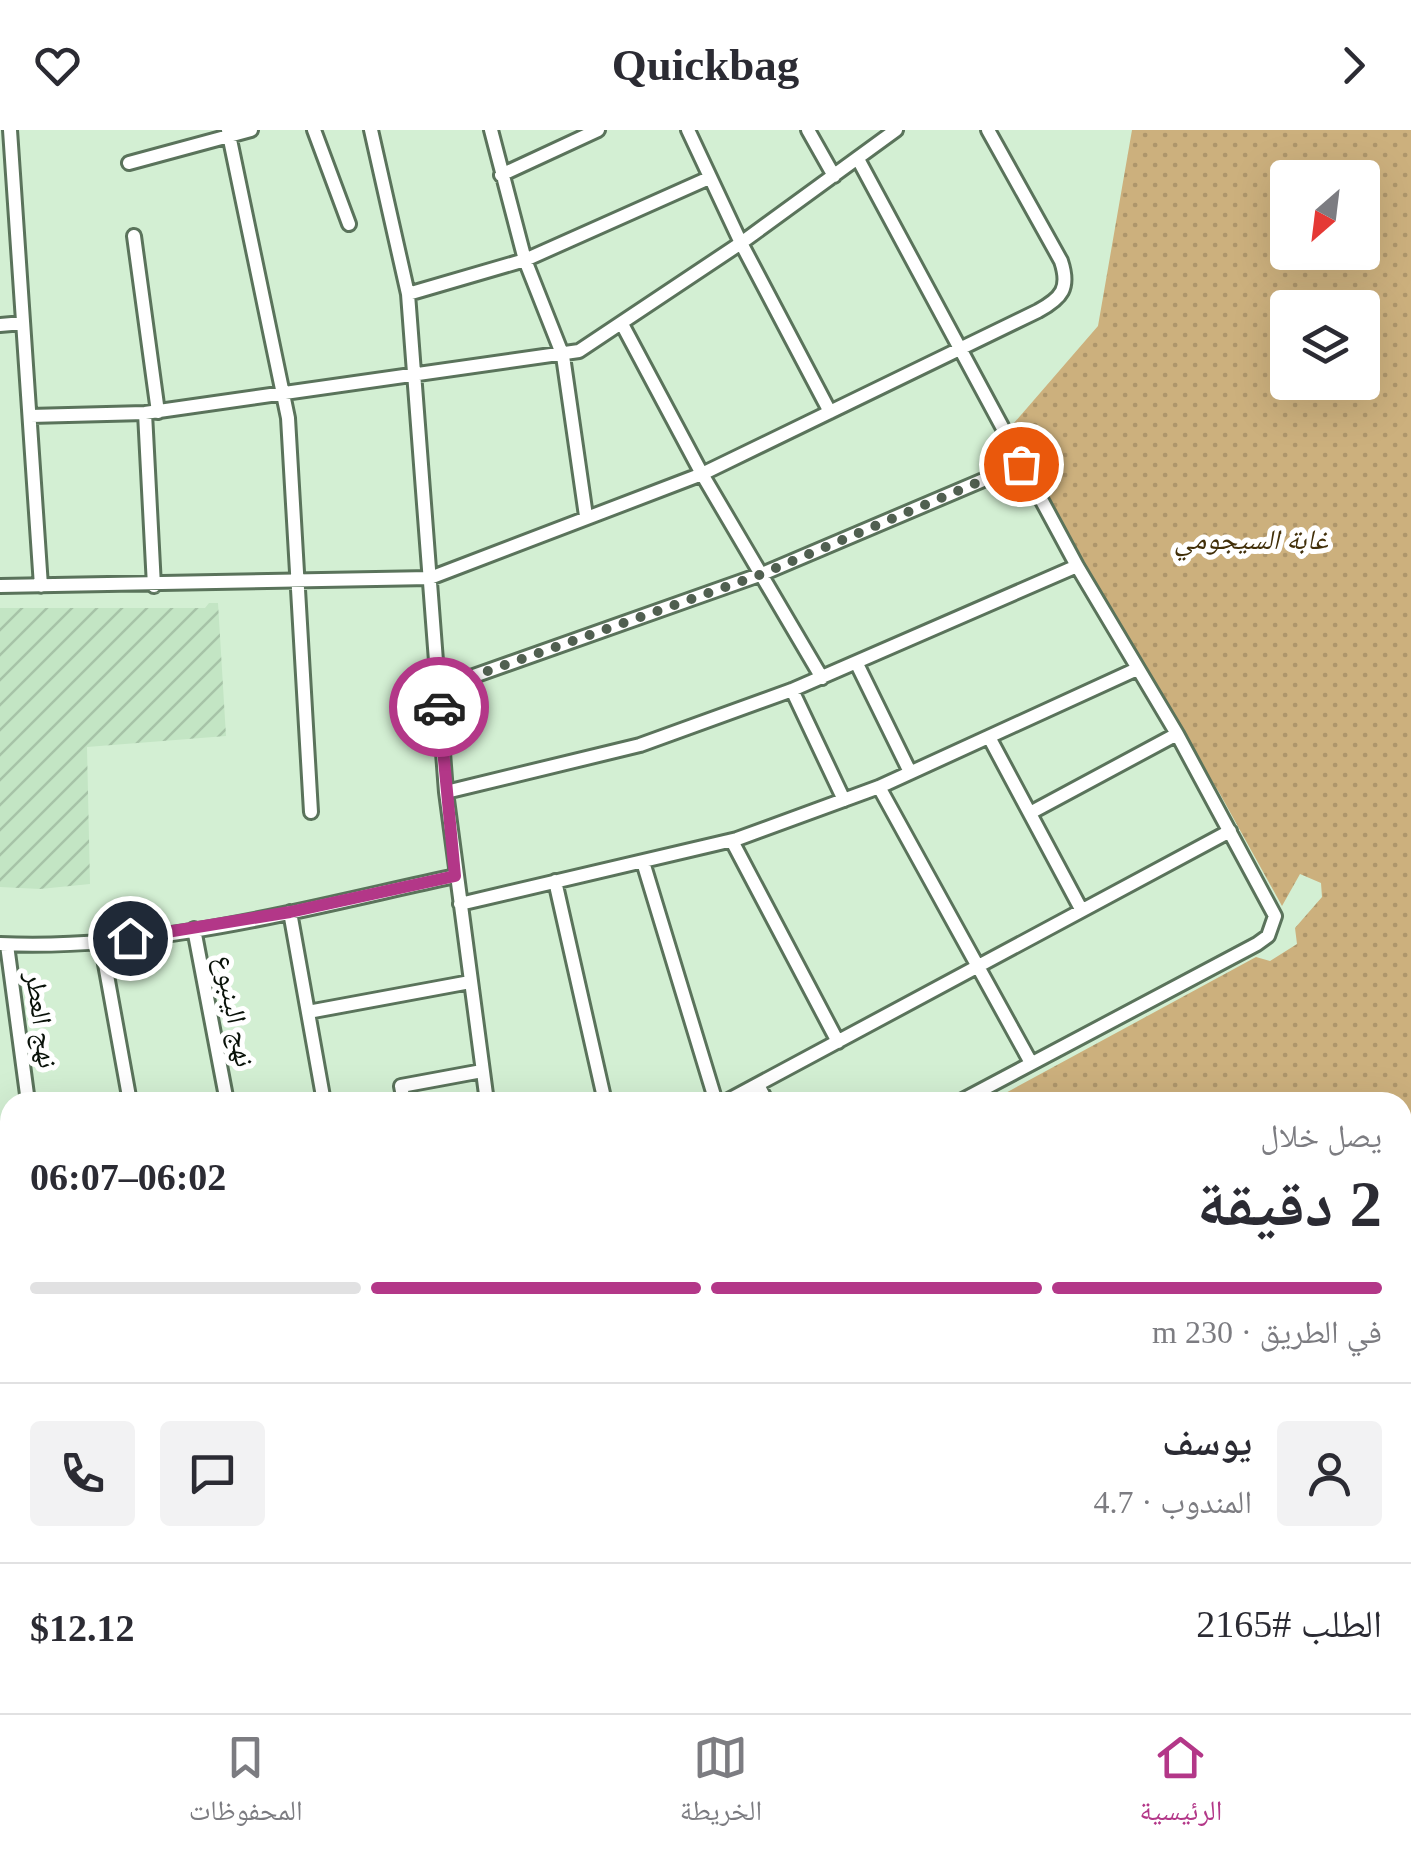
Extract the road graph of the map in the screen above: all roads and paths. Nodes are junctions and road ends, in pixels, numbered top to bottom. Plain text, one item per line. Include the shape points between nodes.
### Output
1 (10, 130) edge
2 (252, 130) edge
3 (314, 130) edge
4 (371, 130) edge
5 (491, 130) edge
6 (598, 130) edge
7 (688, 130) edge
8 (808, 130) edge
9 (896, 130) edge
10 (988, 130) edge
11 (229, 135) edge
12 (858, 158) junction
13 (129, 162) dead end
14 (502, 175) junction
15 (834, 176) junction
16 (709, 178) junction
17 (348, 224) dead end
18 (134, 236) dead end
19 (741, 243) junction
20 (525, 260) junction
21 (408, 294) junction
22 (23, 323) junction
23 (622, 324) junction
24 (0, 326) edge
25 (961, 348) junction
26 (563, 356) junction
27 (415, 375) junction
28 (283, 394) junction
29 (830, 412) junction
30 (151, 413) junction
31 (30, 416) junction
32 (1021, 464) junction
33 (702, 474) junction
34 (586, 516) junction
35 (1077, 566) junction
36 (762, 574) junction
37 (430, 578) junction
38 (298, 584) junction
39 (0, 586) edge
40 (40, 586) junction
41 (154, 586) junction
42 (857, 664) junction
43 (1137, 668) junction
44 (822, 678) junction
45 (437, 689) junction
46 (792, 690) junction
47 (1177, 734) junction
48 (989, 737) junction
49 (910, 772) junction
50 (878, 787) junction
51 (446, 792) junction
52 (844, 800) junction
53 (311, 812) dead end
54 (1030, 813) junction
55 (1230, 832) junction
56 (732, 841) junction
57 (643, 862) junction
58 (455, 876) junction
59 (555, 881) junction
60 (460, 904) junction
61 (1081, 909) junction
62 (290, 912) junction
63 (194, 928) junction
64 (101, 942) junction
65 (3, 944) edge
66 (977, 967) junction
67 (470, 982) junction
68 (308, 1012) junction
69 (838, 1042) junction
70 (1030, 1062) junction
71 (482, 1072) junction
72 (758, 1085) junction
73 (26, 1092) edge
74 (128, 1092) edge
75 (224, 1092) edge
76 (322, 1092) edge
77 (402, 1092) edge
78 (486, 1092) edge
79 (603, 1092) edge
80 (713, 1092) edge
81 (744, 1092) edge
82 (762, 1092) edge
83 (978, 1092) edge

1 - 22 street
2 - 11 street
3 - 17 street
4 - 21 street
5 - 14 street
6 - 14 street
7 - 16 street
8 - 15 street
9 - 12 street
10 - 25 street via 1068,281 1054,303
11 - 13 street
11 - 28 street
12 - 15 street
12 - 25 street
14 - 20 street
15 - 19 street
16 - 19 street
16 - 20 street
18 - 30 street
19 - 23 street
19 - 29 street
20 - 21 street
20 - 26 street
21 - 27 street
22 - 24 street
22 - 31 street
23 - 26 street
23 - 33 street
25 - 29 street
25 - 32 street
26 - 27 street
26 - 34 street
27 - 28 street
27 - 37 street
28 - 30 street
28 - 38 street
29 - 33 street
30 - 31 street
30 - 41 street
31 - 40 street
32 - 35 street
32 - 36 street
33 - 34 street
33 - 36 street
34 - 37 street
35 - 42 street
35 - 43 street
36 - 44 street
36 - 45 street
37 - 38 street
37 - 45 street
38 - 41 street
38 - 53 street
39 - 40 street
40 - 41 street
42 - 44 street
42 - 49 street
43 - 47 street
43 - 48 street
44 - 46 street
45 - 51 street
46 - 51 street via 640,744
46 - 52 street
47 - 54 street
47 - 55 street
48 - 49 street
48 - 54 street
49 - 50 street
50 - 52 street
50 - 66 street
51 - 58 street
52 - 56 street
54 - 61 street
55 - 61 street
55 - 70 street via 1275,916 1268,936
56 - 57 street
56 - 69 street
57 - 59 street
57 - 80 street
58 - 60 street
58 - 62 street
59 - 60 street
59 - 79 street
60 - 67 street
61 - 66 street
62 - 63 street
62 - 68 street
63 - 64 street
63 - 75 street, نهج الينبوع
64 - 65 street
64 - 74 street
65 - 73 street, نهج العطر
66 - 69 street
66 - 70 street
67 - 68 street
67 - 71 street
68 - 76 street
69 - 72 street
70 - 83 street
71 - 77 street via 401,1086
71 - 78 street
72 - 81 street
72 - 82 street

